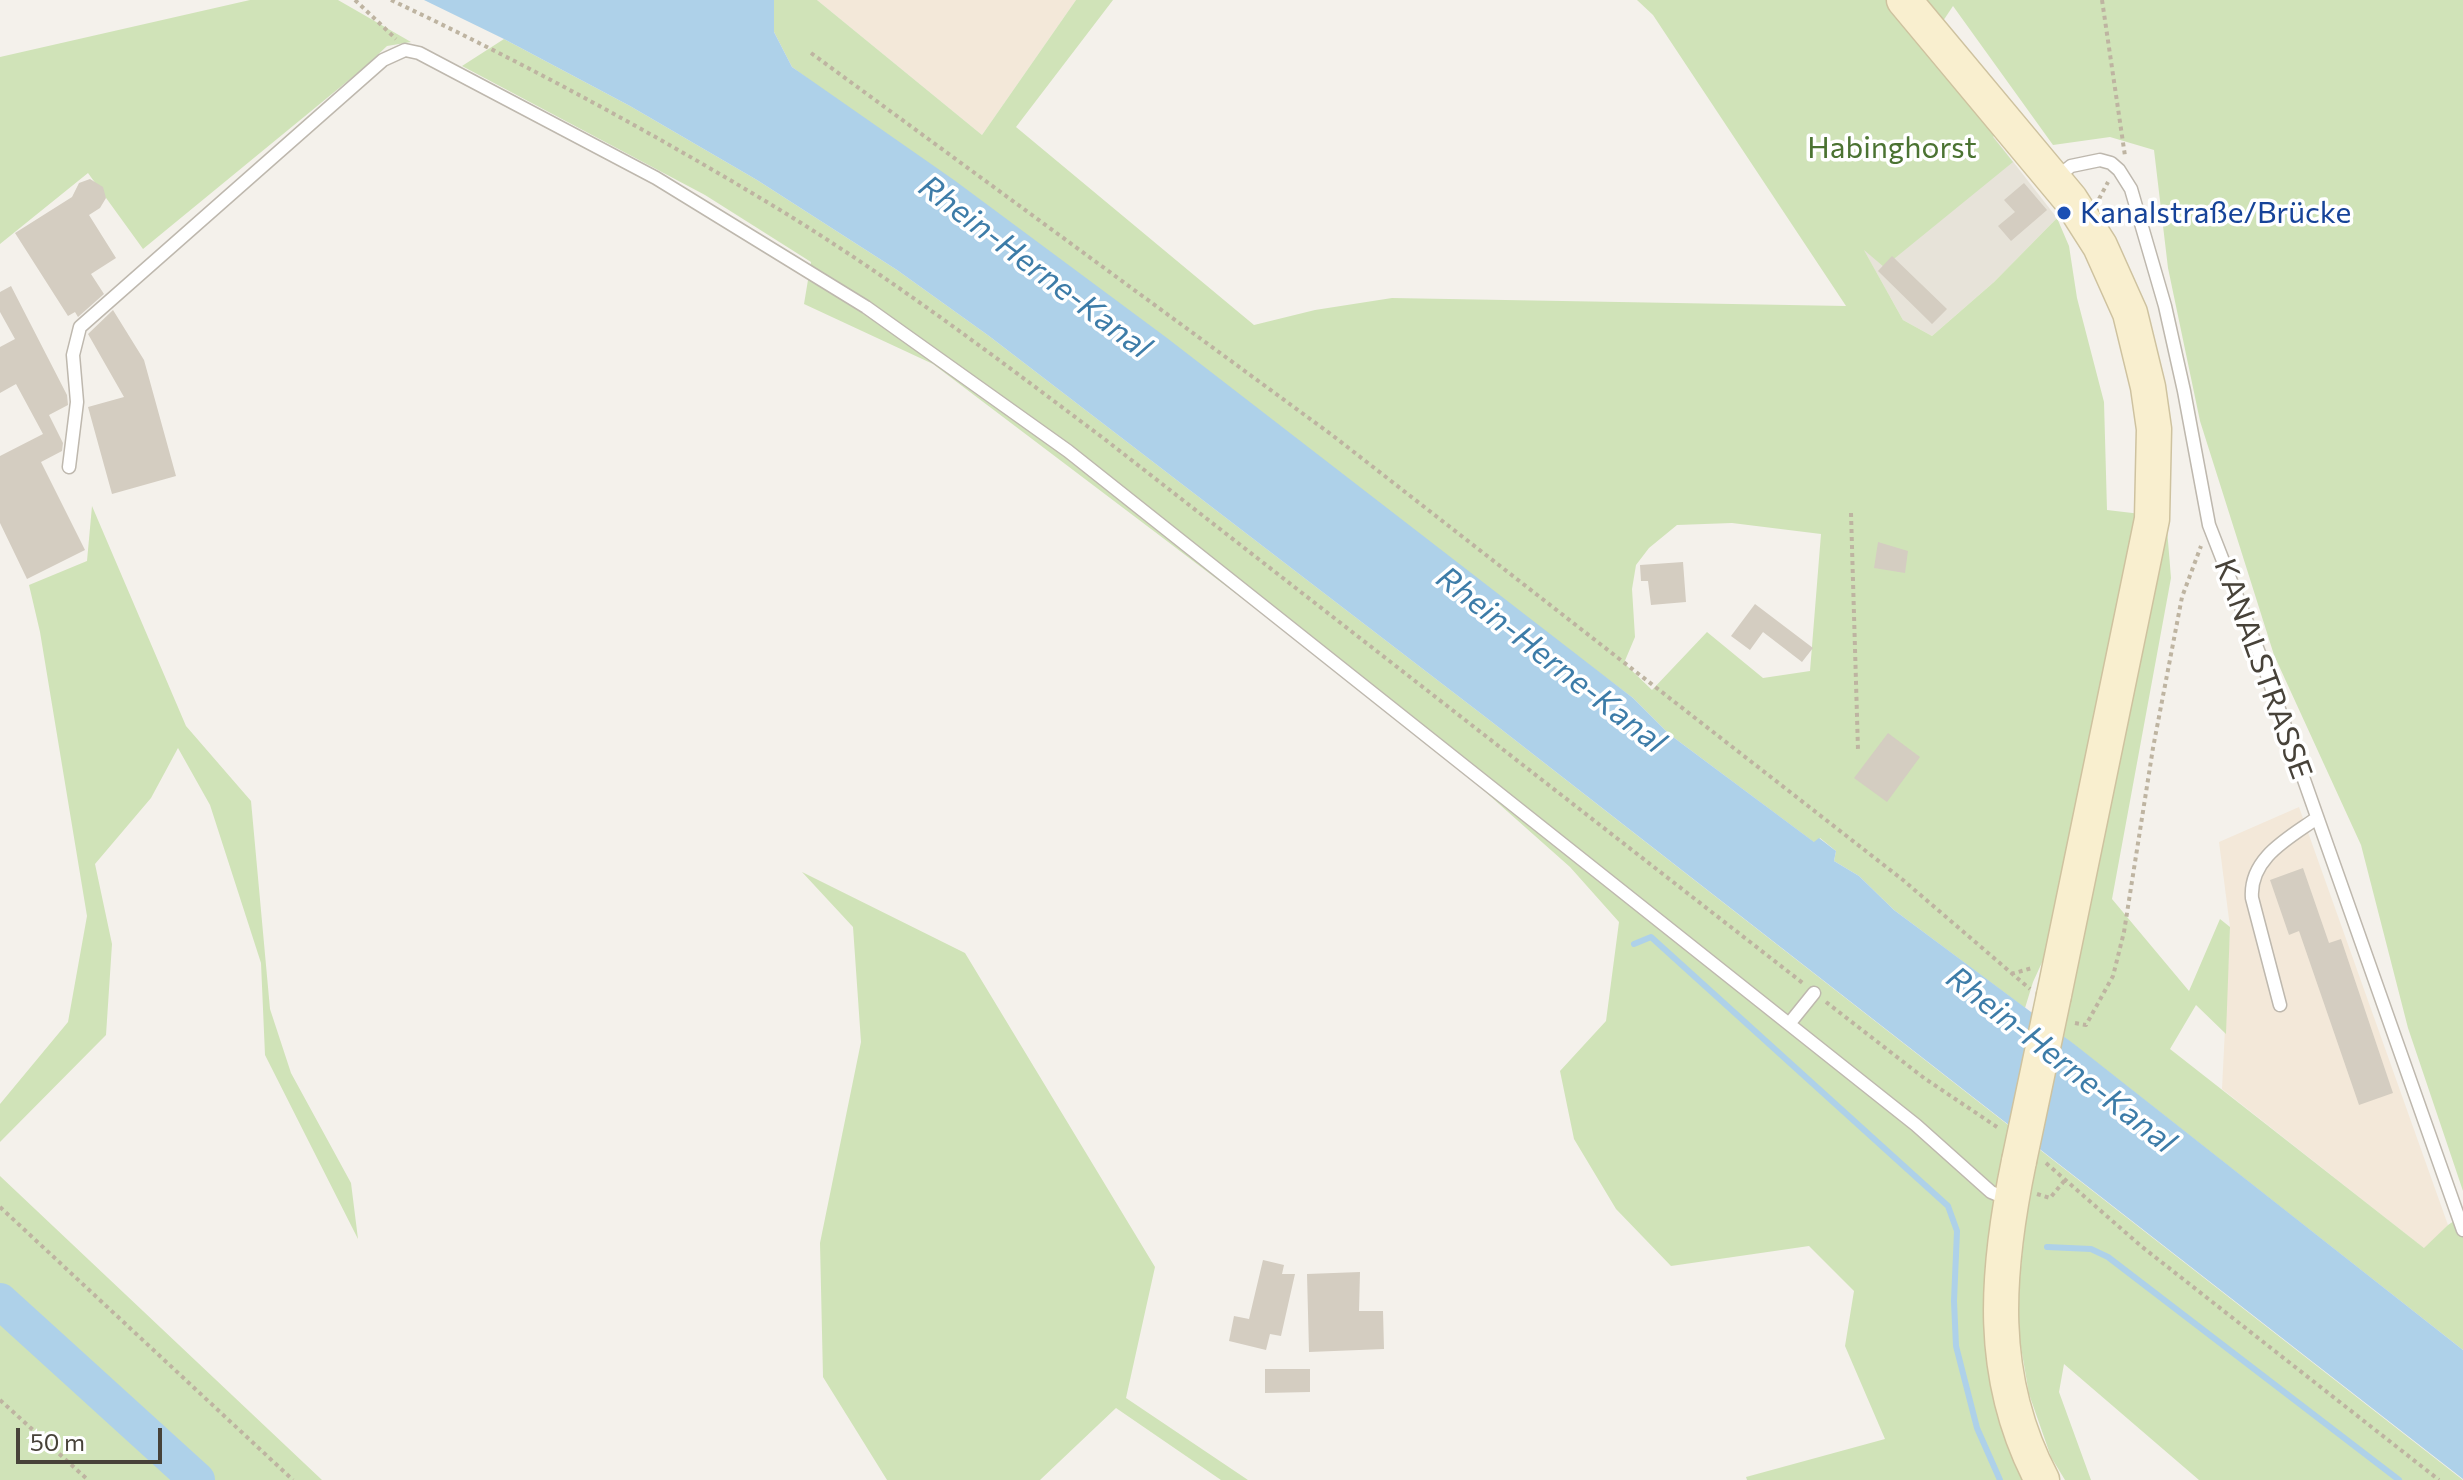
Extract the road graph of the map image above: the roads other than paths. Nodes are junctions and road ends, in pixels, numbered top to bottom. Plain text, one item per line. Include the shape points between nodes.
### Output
1 (1904, 0) edge
2 (2054, 180) junction
3 (69, 467) dead end
4 (2317, 818) junction
5 (1814, 993) road end
6 (2280, 1005) dead end
7 (1789, 1024) junction
8 (2011, 1200) junction
9 (2463, 1230) edge
10 (2042, 1480) edge

1 - 2 main road
2 - 4 lane, KANALSTRASSE via 2090,160 2111,163 2131,189 2165,306 2209,525
2 - 8 main road, bridge via 2100,246 2130,313 2148,387 2155,474 2145,563 2052,1003 2031,1160
3 - 7 lane via 77,402 73,355 80,327 383,60 405,50 419,53 656,178 866,307 1068,451
4 - 6 lane via 2268,855 2252,880
4 - 9 lane, KANALSTRASSE
5 - 7 lane
7 - 8 lane via 1991,1192
8 - 10 main road via 2000,1323 2022,1433

